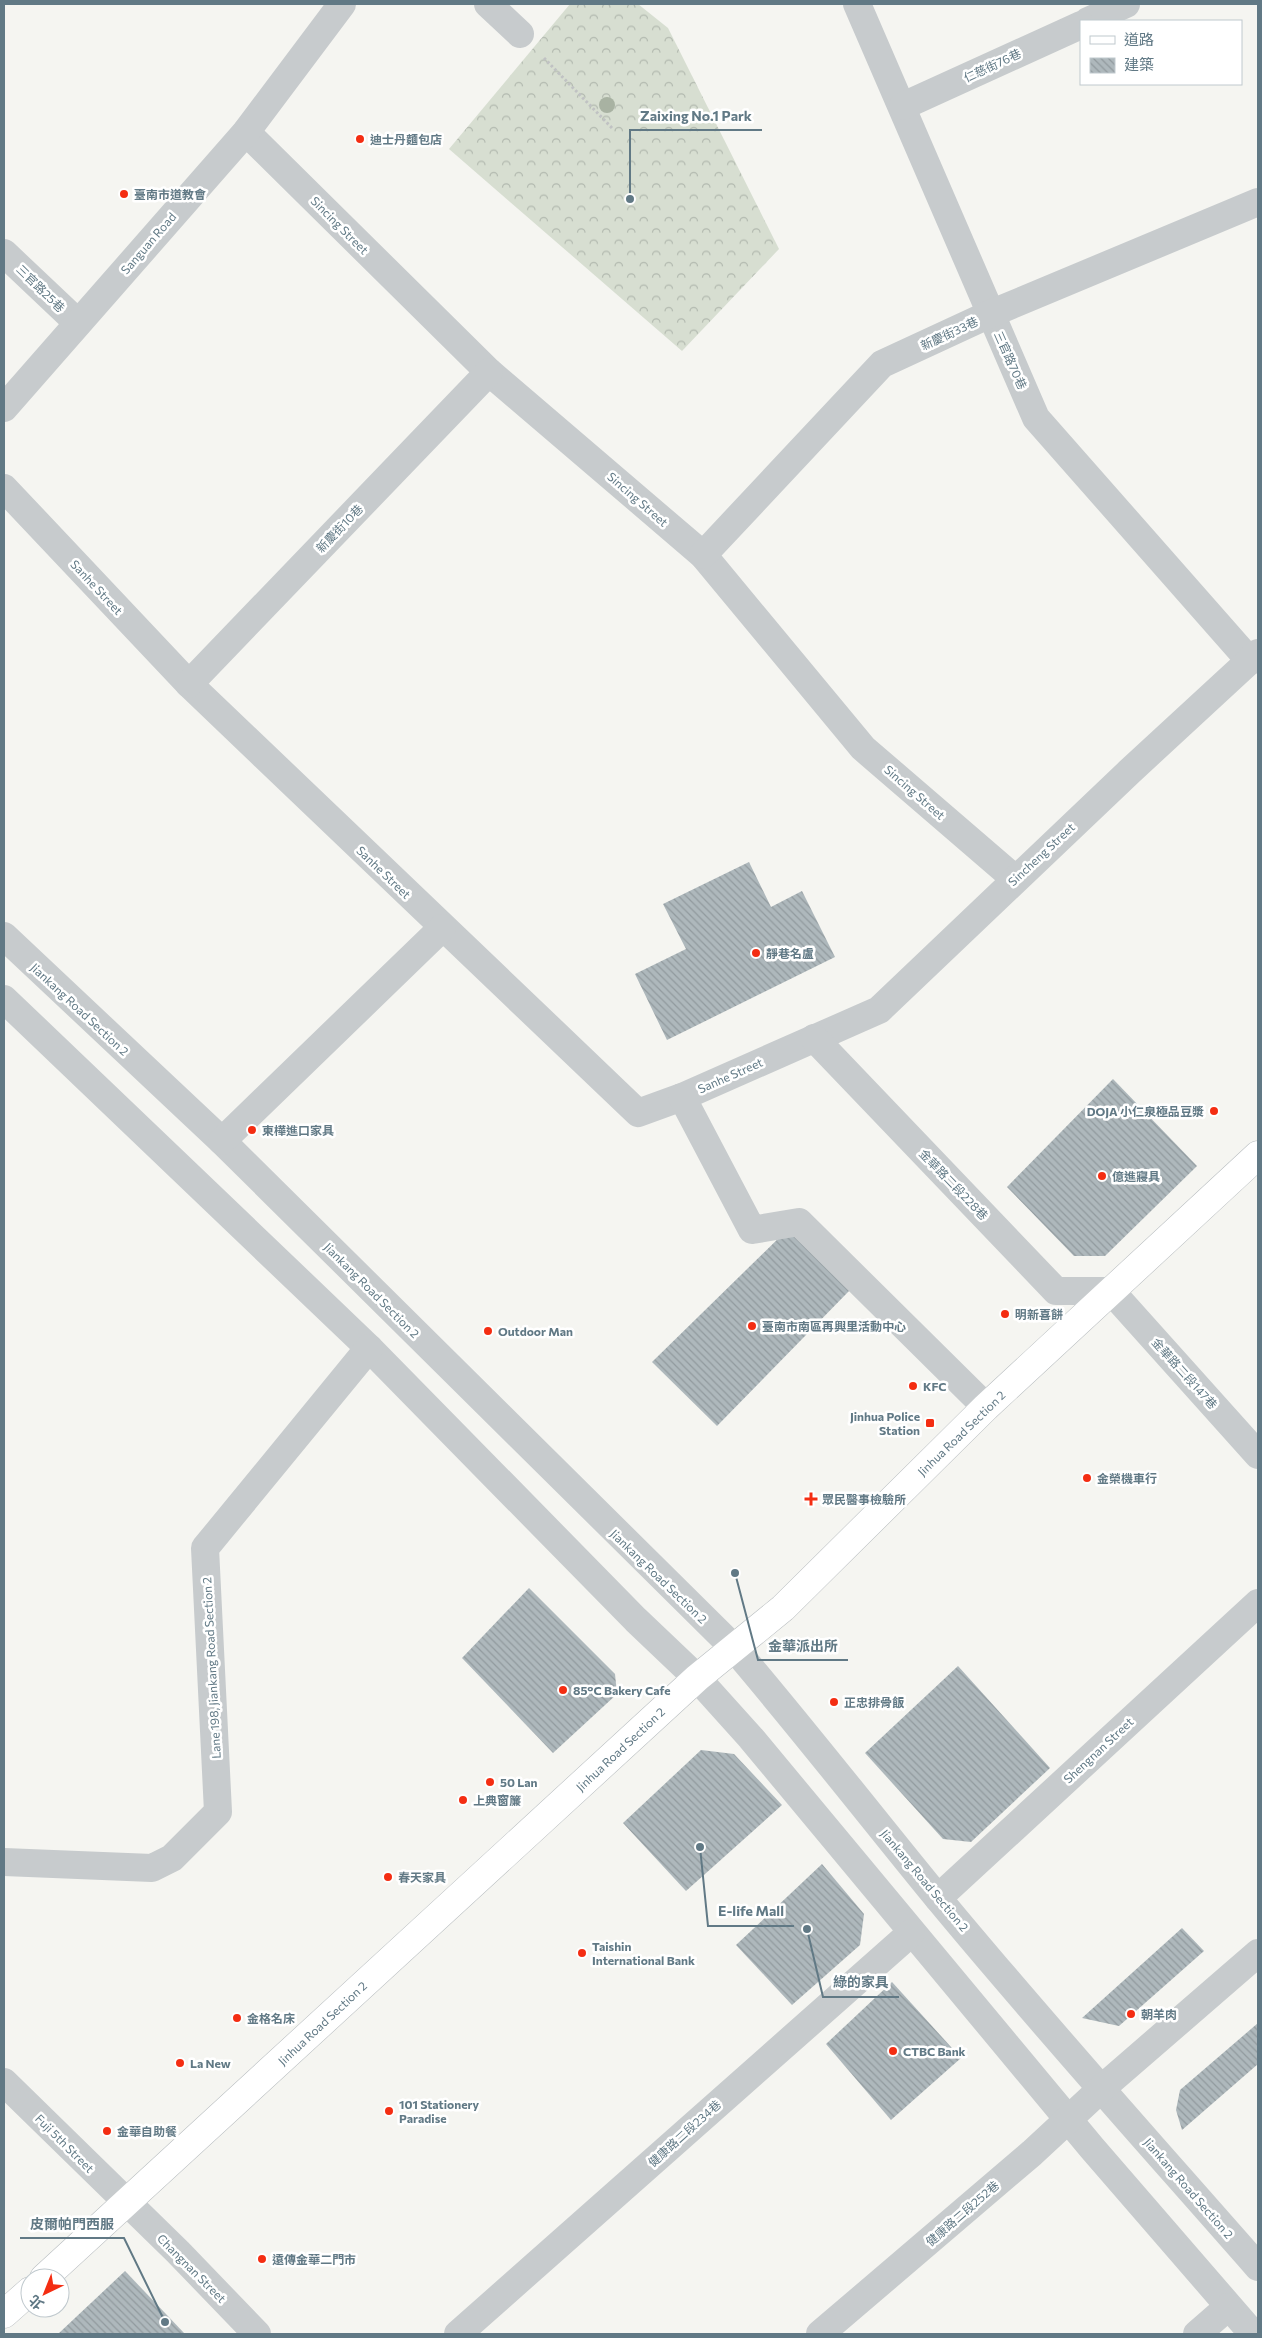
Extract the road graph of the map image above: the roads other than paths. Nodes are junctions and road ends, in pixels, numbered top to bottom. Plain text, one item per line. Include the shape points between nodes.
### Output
1 (342, 4) edge
2 (488, 4) edge
3 (857, 4) edge
4 (1126, 4) edge
5 (1090, 20) edge
6 (1080, 24) edge
7 (520, 34) road end
8 (903, 106) junction
9 (246, 132) junction
10 (1258, 202) edge
11 (4, 253) edge
12 (990, 314) junction
13 (78, 323) junction
14 (489, 372) junction
15 (4, 408) edge
16 (4, 488) edge
17 (704, 555) junction
18 (1254, 657) edge
19 (189, 684) junction
20 (1015, 879) junction
21 (442, 928) junction
22 (4, 936) edge
23 (4, 999) edge
24 (814, 1038) junction
25 (682, 1097) junction
26 (222, 1141) junction
27 (1258, 1154) edge
28 (1111, 1291) junction
29 (369, 1348) junction
30 (986, 1407) junction
31 (1258, 1455) edge
32 (1258, 1603) edge
33 (733, 1647) junction
34 (697, 1678) junction
35 (4, 1862) edge
36 (938, 1898) junction
37 (911, 1933) junction
38 (1258, 1953) edge
39 (4, 2082) edge
40 (1101, 2089) junction
41 (1068, 2120) junction
42 (126, 2204) junction
43 (1258, 2267) edge
44 (55, 2268) edge
45 (20, 2300) edge
46 (1228, 2307) junction
47 (4, 2314) edge
48 (257, 2334) edge
49 (458, 2334) edge
50 (820, 2334) edge
51 (1196, 2334) edge
52 (1253, 2334) edge

1 - 9 street, Sanguan Road
2 - 7 street
3 - 8 street, 三官路70巷
4 - 5 street
6 - 8 street, 仁慈街76巷
8 - 12 street, 三官路70巷
9 - 13 street, Sanguan Road
9 - 14 street, Sincing Street
10 - 12 street, 新慶街33巷
11 - 13 street, 三官路25巷
12 - 17 street, 新慶街33巷 via 882,364
12 - 18 street, 三官路70巷 via 1036,418
13 - 15 street, Sanguan Road
14 - 17 street, Sincing Street
14 - 19 street, 新慶街10巷
16 - 19 street, Sanhe Street
17 - 20 street, Sincing Street via 864,748
18 - 20 street, Sincheng Street
19 - 21 street, Sanhe Street
20 - 24 street, Sincheng Street via 879,1010
21 - 25 street, Sanhe Street via 638,1113
21 - 26 street
22 - 26 street, Jiankang Road Section 2
23 - 29 street
24 - 25 street, Sanhe Street
24 - 28 street, 金華路二段228巷 via 1056,1291
25 - 30 street via 752,1230 799,1222
26 - 33 street, Jiankang Road Section 2
27 - 28 main road, Jinhua Road Section 2
28 - 30 main road, Jinhua Road Section 2
28 - 31 street, 金華路二段147巷
29 - 34 street
29 - 35 street, Lane 198, Jiankang Road Section 2 via 205,1548 218,1812 172,1858 152,1868
30 - 33 main road, Jinhua Road Section 2 via 783,1608
32 - 36 street, Shengnan Street
33 - 34 main road, Jinhua Road Section 2
33 - 36 street, Jiankang Road Section 2
34 - 37 street
34 - 42 main road, Jinhua Road Section 2
36 - 40 street, Jiankang Road Section 2
37 - 41 street
37 - 49 street, 健康路二段234巷
38 - 40 street, 健康路二段252巷
39 - 42 street, Fuji 5th Street
40 - 41 street, 健康路二段252巷
40 - 43 street, Jiankang Road Section 2
41 - 46 street
41 - 50 street, 健康路二段252巷
42 - 44 main road, Jinhua Road Section 2
42 - 48 street, Changnan Street via 178,2252
45 - 47 main road
46 - 51 street
46 - 52 street

